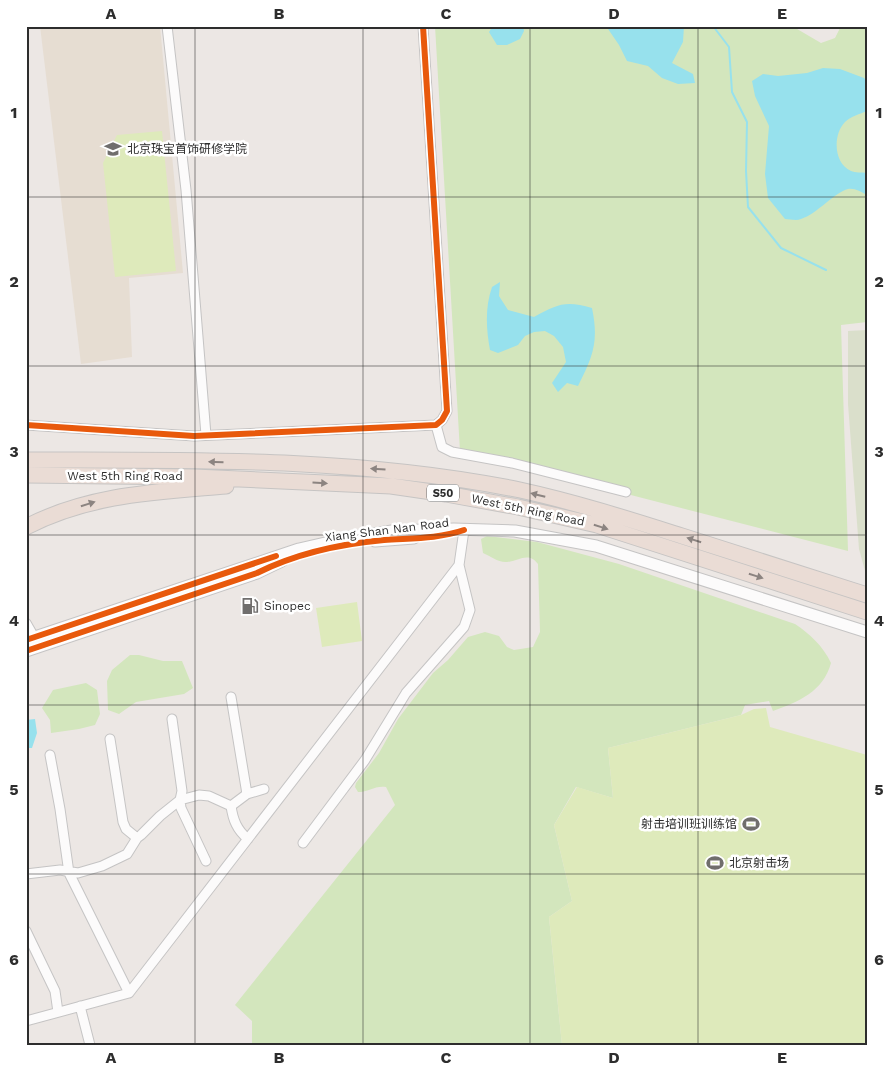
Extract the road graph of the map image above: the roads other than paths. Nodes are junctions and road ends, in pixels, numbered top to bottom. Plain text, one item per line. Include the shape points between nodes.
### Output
1 (167, 26) edge
2 (423, 26) edge
3 (26, 425) edge
4 (436, 425) junction
5 (206, 435) junction
6 (26, 450) edge
7 (26, 460) edge
8 (109, 460) junction
9 (26, 475) edge
10 (291, 481) junction
11 (626, 492) dead end
12 (63, 512) junction
13 (26, 528) edge
14 (464, 530) junction
15 (26, 535) edge
16 (459, 565) junction
17 (866, 594) edge
18 (867, 612) edge
19 (26, 623) edge
20 (867, 632) edge
21 (30, 638) edge
22 (26, 651) edge
23 (231, 697) dead end
24 (172, 718) dead end
25 (110, 739) dead end
26 (50, 756) dead end
27 (264, 789) dead end
28 (247, 794) junction
29 (180, 800) junction
30 (231, 806) junction
31 (137, 838) junction
32 (248, 839) junction
33 (303, 843) dead end
34 (206, 861) dead end
35 (68, 873) junction
36 (26, 874) edge
37 (26, 931) edge
38 (129, 993) junction
39 (80, 1006) junction
40 (58, 1012) junction
41 (26, 1021) edge
42 (90, 1045) edge

1 - 5 street via 186,190
2 - 4 street via 447,411
3 - 5 street
4 - 5 street
4 - 11 street via 442,447 452,452 512,463
6 - 8 highway
7 - 8 highway, West 5th Ring Road / S50
17 -> 8 highway, West 5th Ring Road / S50 via 601,510 521,490 394,470
9 - 10 highway, West 5th Ring Road / S50
12 -> 10 highway via 134,493
10 -> 18 highway, West 5th Ring Road / S50 via 392,486 518,507 597,525
12 - 13 highway
12 - 15 highway
14 - 16 street
14 - 20 main road, Xiang Shan Nan Road via 515,531 596,546
14 - 21 main road, Xiang Shan Nan Road via 392,532 299,549
14 - 22 main road, Xiang Shan Nan Road via 446,536 373,541 290,558
16 - 32 street
16 - 33 street via 470,610 464,627 406,693 365,760
19 - 21 street
23 - 28 street
24 - 29 street via 182,791
25 - 31 street via 123,822
26 - 35 street
27 - 28 street
28 - 30 street
29 - 30 street via 208,796
29 - 31 street
29 - 34 street
30 - 32 street via 234,820
31 - 35 street via 127,854 102,866
32 - 38 street
35 - 36 street via 60,870
35 - 38 street
37 - 40 street via 55,991
38 - 39 street
39 - 40 street
39 - 42 street
40 - 41 street

